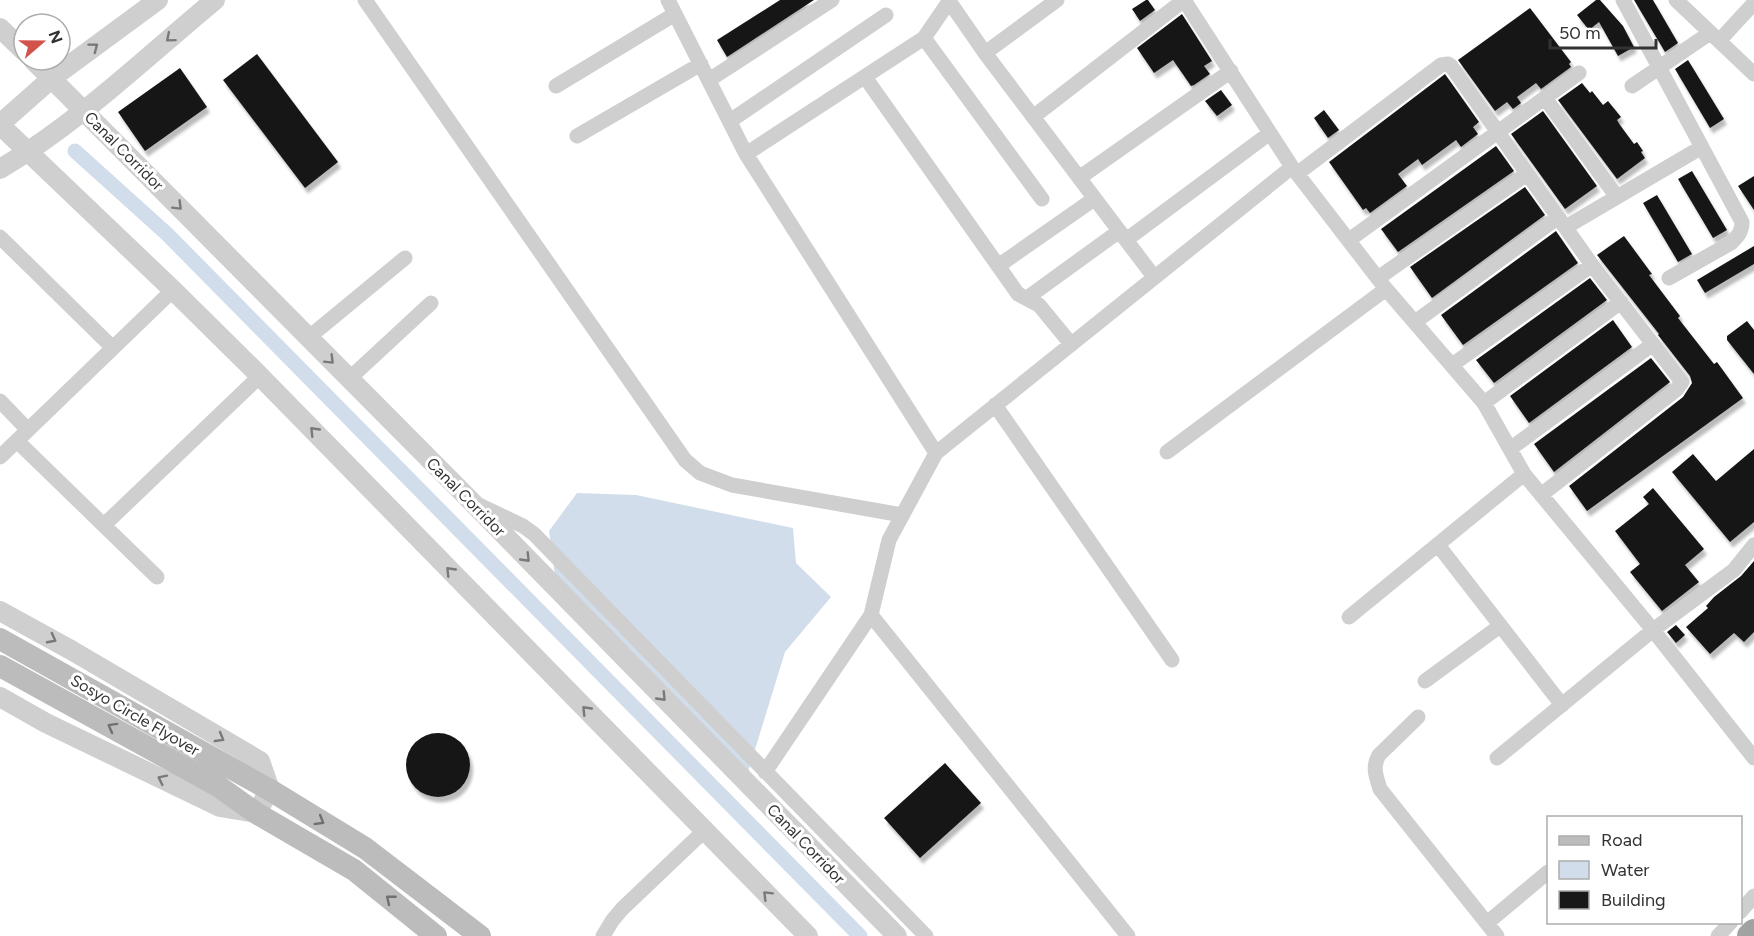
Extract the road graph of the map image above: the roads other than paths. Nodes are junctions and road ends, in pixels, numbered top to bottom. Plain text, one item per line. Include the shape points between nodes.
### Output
1 (158, 0) edge
2 (215, 0) edge
3 (365, 0) edge
4 (832, 0) edge
5 (950, 0) edge
6 (1057, 0) edge
7 (1184, 0) edge
8 (1623, 0) edge
9 (1676, 0) edge
10 (1754, 3) edge
11 (672, 7) edge
12 (886, 15) dead end
13 (0, 28) edge
14 (1714, 37) junction
15 (924, 38) junction
16 (12, 40) edge
17 (985, 53) junction
18 (701, 64) junction
19 (1658, 68) junction
20 (1231, 71) junction
21 (46, 72) edge
22 (1579, 73) dead end
23 (1754, 74) edge
24 (865, 77) junction
25 (52, 78) junction
26 (709, 80) junction
27 (556, 86) dead end
28 (1632, 86) dead end
29 (1545, 98) junction
30 (84, 110) junction
31 (1033, 117) junction
32 (730, 121) junction
33 (0, 124) edge
34 (1497, 132) junction
35 (1270, 134) junction
36 (577, 136) dead end
37 (1702, 147) junction
38 (29, 152) junction
39 (746, 154) junction
40 (0, 169) edge
41 (1295, 170) junction
42 (1527, 174) junction
43 (1079, 178) junction
44 (1617, 197) junction
45 (1042, 199) dead end
46 (1094, 199) junction
47 (1562, 223) junction
48 (1122, 236) junction
49 (0, 237) edge
50 (1349, 240) junction
51 (405, 258) dead end
52 (1592, 265) junction
53 (998, 266) junction
54 (1154, 277) junction
55 (1669, 278) dead end
56 (1382, 284) junction
57 (173, 290) junction
58 (1027, 298) junction
59 (1621, 302) junction
60 (431, 303) dead end
61 (1415, 322) junction
62 (308, 338) junction
63 (1071, 344) junction
64 (1653, 344) junction
65 (113, 348) junction
66 (1452, 365) junction
67 (260, 376) junction
68 (349, 379) junction
69 (0, 401) edge
70 (1484, 403) junction
71 (995, 405) junction
72 (22, 435) junction
73 (1510, 449) junction
74 (1167, 452) dead end
75 (936, 453) junction
76 (0, 457) edge
77 (1524, 474) junction
78 (1540, 495) junction
79 (471, 501) junction
80 (902, 515) junction
81 (104, 525) junction
82 (1438, 545) junction
83 (1754, 545) edge
84 (157, 577) dead end
85 (0, 611) edge
86 (871, 615) junction
87 (1349, 617) dead end
88 (1500, 626) junction
89 (1653, 630) junction
90 (0, 639) edge
91 (1172, 660) dead end
92 (0, 666) edge
93 (1425, 681) dead end
94 (0, 697) edge
95 (1562, 705) junction
96 (1418, 717) dead end
97 (1497, 758) dead end
98 (1754, 758) edge
99 (765, 772) junction
100 (224, 777) junction
101 (270, 790) junction
102 (256, 813) junction
103 (704, 831) junction
104 (1547, 873) edge
105 (1754, 896) edge
106 (1742, 910) edge
107 (1487, 923) junction
108 (1729, 924) edge
109 (1754, 932) edge
110 (436, 936) edge
111 (480, 936) edge
112 (603, 936) edge
113 (808, 936) edge
114 (897, 936) edge
115 (926, 936) edge
116 (1128, 936) edge
117 (1497, 936) edge
118 (1718, 936) edge
119 (1750, 936) edge

25 -> 1 street
2 -> 30 street
3 - 80 street via 685,460 700,473 732,485
4 - 26 street
5 - 15 street
5 - 17 street
6 - 17 street
7 - 20 street
7 - 31 street
8 - 19 street
9 - 14 street
10 - 14 street
11 - 18 street
11 - 27 street
12 - 32 street
13 - 16 street
14 - 19 street
14 - 23 street
15 - 24 street
15 - 45 street
17 - 31 street
18 - 26 street
18 - 36 street
19 - 28 street
19 - 37 street
20 - 35 street
20 - 43 street
21 - 25 street, Canal Corridor
22 - 29 street
24 - 39 street
24 - 53 street
25 - 30 street, Canal Corridor
25 - 33 street
26 - 32 street
29 - 34 street
29 - 44 street
30 - 38 street
30 -> 62 street, Canal Corridor
31 - 43 street
32 - 39 street
33 - 38 street
34 - 41 street via 1451,66 1444,64
34 - 42 street
34 - 50 street
35 - 41 street
35 - 48 street
37 - 44 street
37 - 55 street via 1739,212 1742,229 1731,243
38 - 40 street
38 - 57 street
39 - 75 street
41 - 50 street
41 - 54 street
42 - 47 street
42 - 56 street
43 - 46 street
44 - 47 street
46 - 48 street
46 - 53 street
47 - 52 street
47 - 61 street
48 - 54 street
48 - 58 street
49 - 65 street
50 - 56 street
51 - 62 street
52 - 59 street
52 - 66 street
53 - 58 street via 1018,294
54 - 63 street
56 - 61 street
56 - 74 street
57 - 65 street
57 - 67 street
58 - 63 street via 1039,305
59 - 64 street
59 - 70 street
60 - 68 street
61 - 66 street
62 -> 68 street, Canal Corridor
63 - 71 street
64 - 73 street
64 - 78 street via 1681,385
65 - 72 street
66 - 70 street
67 - 81 street
103 -> 67 street
68 - 79 street, Canal Corridor
69 - 72 street
70 - 73 street
71 - 75 street
71 - 91 street
72 - 76 street
72 - 81 street
73 - 77 street
75 - 80 street
77 - 78 street
77 - 82 street
78 - 89 street
79 - 99 street via 534,534
79 -> 114 street, Canal Corridor
80 - 86 street via 889,540
81 - 84 street
82 - 87 street
82 - 88 street
83 - 89 street via 1734,570
85 -> 101 street via 260,761
86 - 99 street
86 - 116 street
88 - 93 street
88 - 95 street
89 - 95 street
89 - 98 street
90 - 100 main road, Sosyo Circle Flyover
100 -> 92 main road, Sosyo Circle Flyover
102 -> 94 street via 220,807
95 - 97 street
96 - 107 street via 1375,762 1380,789
99 - 115 street
100 - 101 main road, Sosyo Circle Flyover
100 - 102 main road, Sosyo Circle Flyover
101 - 102 street
101 -> 111 main road, Sosyo Circle Flyover via 365,848
110 -> 102 main road, Sosyo Circle Flyover via 354,870
103 - 112 street via 622,909
113 -> 103 street
104 - 107 street
105 - 106 street
107 - 117 street
108 - 118 street
109 - 119 highway

